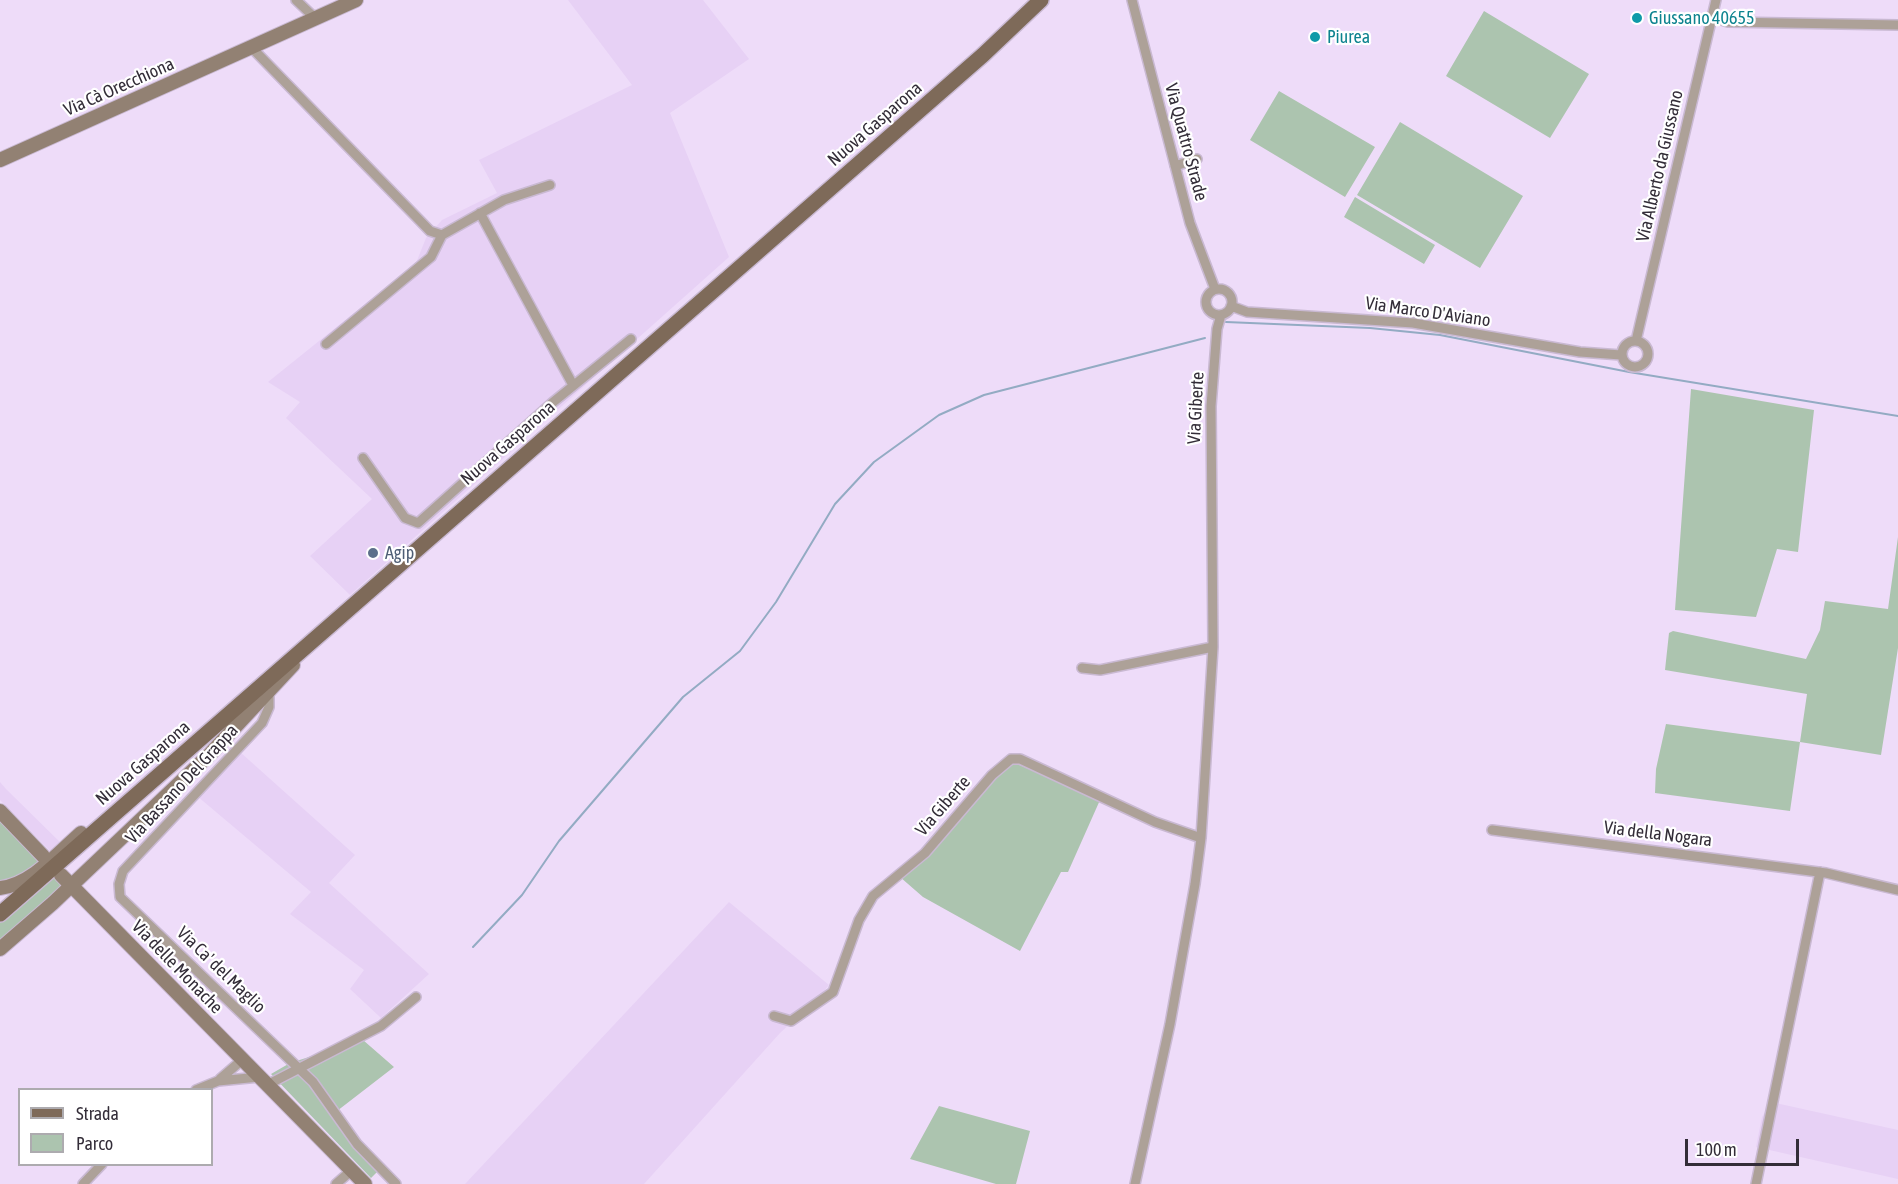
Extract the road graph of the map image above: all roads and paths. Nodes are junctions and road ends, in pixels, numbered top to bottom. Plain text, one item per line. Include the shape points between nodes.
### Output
1 (296, 0) edge
2 (356, 0) edge
3 (1041, 0) edge
4 (1132, 0) edge
5 (1716, 0) edge
6 (1712, 17) junction
7 (316, 19) junction
8 (1898, 25) edge
9 (252, 48) junction
10 (1197, 159) dead end
11 (0, 160) edge
12 (1175, 166) junction
13 (550, 185) dead end
14 (480, 213) junction
15 (442, 235) junction
16 (1215, 290) junction
17 (1231, 306) junction
18 (1221, 315) junction
19 (631, 339) dead end
20 (1636, 340) junction
21 (326, 344) dead end
22 (1621, 355) junction
23 (573, 385) junction
24 (552, 403) junction
25 (565, 420) junction
26 (363, 458) dead end
27 (352, 605) junction
28 (1213, 647) junction
29 (1082, 668) dead end
30 (269, 692) junction
31 (130, 800) junction
32 (0, 811) edge
33 (1492, 830) dead end
34 (1201, 838) junction
35 (43, 856) dead end
36 (95, 864) junction
37 (1820, 872) junction
38 (61, 875) dead end
39 (71, 885) junction
40 (0, 888) edge
41 (1898, 890) edge
42 (120, 897) joint
43 (90, 902) junction
44 (53, 903) junction
45 (0, 914) edge
46 (0, 949) edge
47 (416, 997) dead end
48 (774, 1016) dead end
49 (242, 1060) junction
50 (298, 1069) junction
51 (218, 1081) junction
52 (263, 1081) junction
53 (199, 1088) edge
54 (100, 1166) edge
55 (352, 1170) junction
56 (83, 1184) edge
57 (336, 1184) edge
58 (365, 1184) edge
59 (396, 1184) edge
60 (1135, 1184) edge
61 (1756, 1184) edge

1 - 7 street
2 - 7 street, Via Cà Orecchiona
3 - 25 main road, Nuova Gasparona
4 - 12 street, Via Quattro Strade
5 - 6 street, Via Alberto da Giussano
6 - 8 street via 1728,22
6 - 20 street, Via Alberto da Giussano
7 - 9 street, Via Cà Orecchiona
9 - 11 street, Via Cà Orecchiona
9 - 15 street via 430,231
10 - 12 street
12 - 16 street, Via Quattro Strade via 1190,223
13 - 14 street via 504,200
14 - 15 street
14 - 23 street
15 - 21 street via 431,257
16 - 17 street via 1229,294
16 - 18 street via 1206,298 1206,307
17 - 18 street
17 - 22 street, Via Marco D'Aviano via 1247,312 1413,323 1580,352
18 - 28 street, Via Giberte via 1210,453
19 - 23 street
20 - 22 street via 1625,345
20 - 22 street via 1648,352 1643,365 1630,367
23 - 24 street
24 - 25 street
24 - 26 street via 418,523 405,518
25 - 27 main road, Nuova Gasparona
27 - 30 street
27 - 31 main road, Nuova Gasparona
28 - 29 street via 1100,670
28 - 34 street, Via Giberte
30 - 36 street
30 - 42 street, Via Bassano Del Grappa via 269,707 262,723 123,871
31 - 40 street via 84,831 27,878
31 - 45 main road, Nuova Gasparona
32 - 35 street
33 - 37 street, Via della Nogara
34 - 48 street, Via Giberte via 1155,822 1020,759 1011,759 984,783 925,853 873,896 859,920 833,992 791,1021
34 - 60 street, Via Giberte via 1170,1024
36 - 39 street
36 - 43 street via 85,879 83,891
37 - 41 street, Via della Nogara
37 - 61 street
38 - 39 street, Via delle Monache
39 - 43 street, Via delle Monache
39 - 44 street
42 - 50 street, Via Ca' del Maglio
43 - 44 street via 73,897
43 - 49 street, Via delle Monache
44 - 46 street
47 - 50 street via 381,1026
49 - 51 street
49 - 52 street, Via delle Monache
50 - 52 street
50 - 59 street, Via Ca' del Maglio via 313,1082 357,1143
51 - 52 street
51 - 53 street
52 - 55 street, Via delle Monache
54 - 56 street
55 - 57 street
55 - 58 street, Via delle Monache

